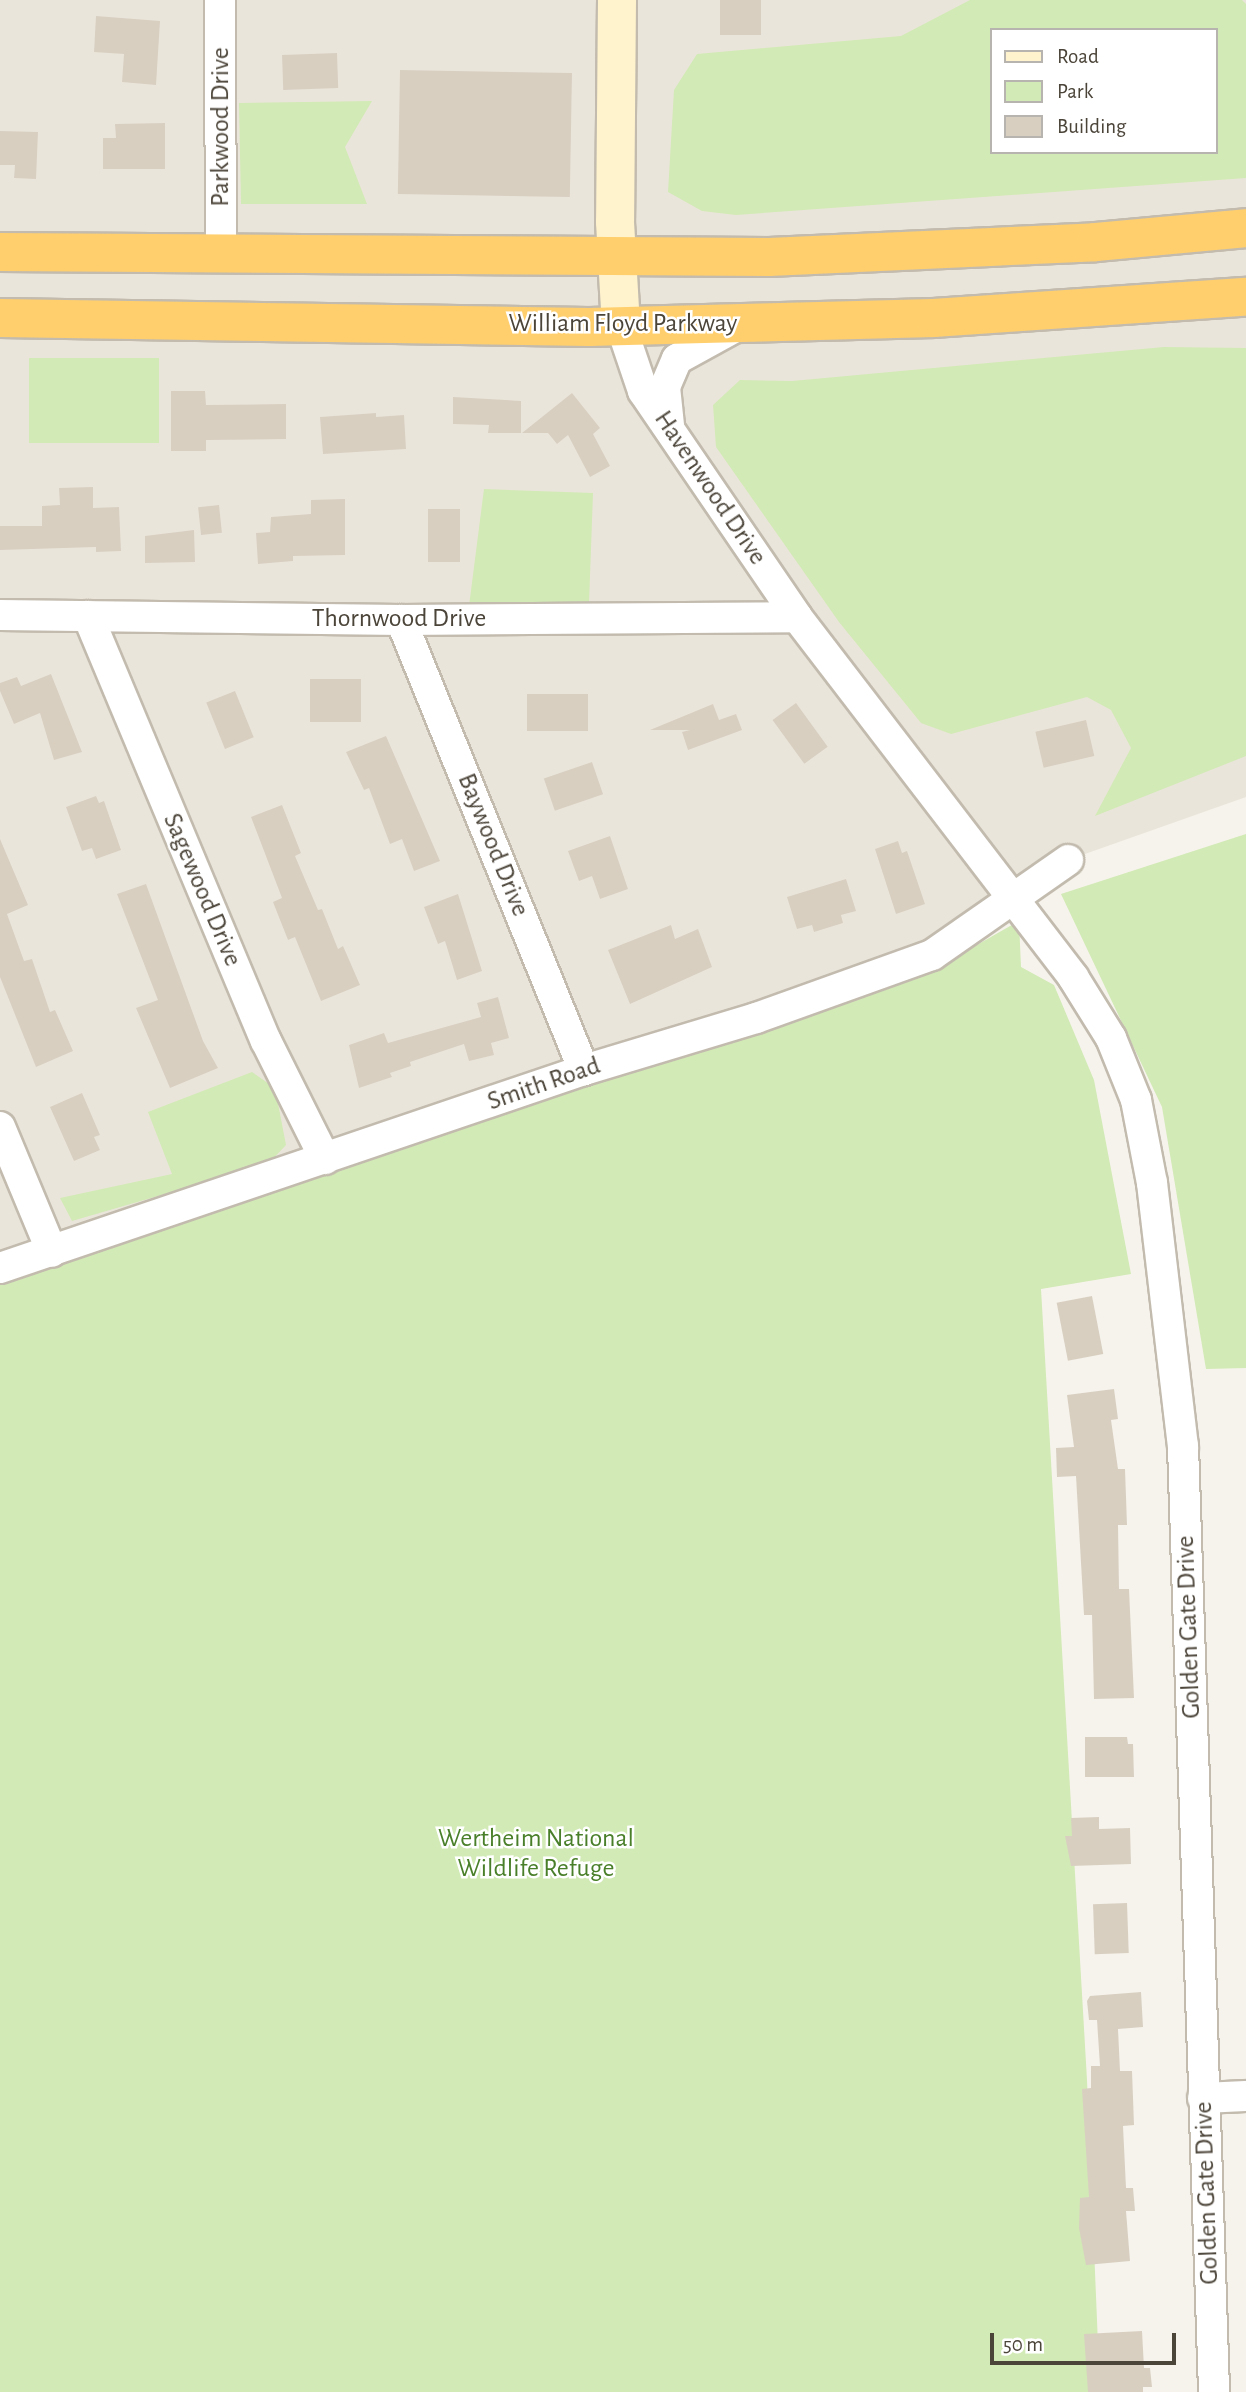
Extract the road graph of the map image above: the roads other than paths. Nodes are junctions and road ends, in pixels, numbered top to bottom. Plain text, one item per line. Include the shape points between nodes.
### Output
1 (220, 0) edge
2 (617, 0) edge
3 (1246, 228) edge
4 (0, 252) edge
5 (221, 254) junction
6 (616, 257) junction
7 (1246, 297) edge
8 (0, 318) edge
9 (745, 323) junction
10 (621, 326) junction
11 (672, 432) junction
12 (0, 615) edge
13 (88, 616) junction
14 (797, 617) junction
15 (401, 620) junction
16 (1068, 860) dead end
17 (1015, 900) junction
18 (584, 1070) junction
19 (0, 1127) edge
20 (325, 1159) junction
21 (52, 1252) junction
22 (0, 1268) edge
23 (1246, 2096) edge
24 (1203, 2098) junction
25 (1214, 2392) edge

1 - 5 street, Parkwood Drive
2 - 6 main road, Havenwood Drive
3 - 6 highway via 936,251
4 - 5 highway
5 - 6 highway
6 - 10 main road, Havenwood Drive
7 - 9 highway, William Floyd Parkway via 934,318
8 - 10 highway, William Floyd Parkway
9 - 10 highway, William Floyd Parkway
9 - 11 street via 677,359 665,387
10 - 11 street, Havenwood Drive via 643,391
11 - 14 street, Havenwood Drive
12 - 13 street, Thornwood Drive
13 - 15 street, Thornwood Drive
13 - 20 street, Sagewood Drive via 266,1041
14 - 15 street, Thornwood Drive
14 - 17 street, Havenwood Drive
15 - 18 street, Baywood Drive
16 - 17 street, Smith Road
17 - 18 street, Smith Road via 932,955 756,1018
17 - 24 street, Golden Gate Drive via 1073,977 1111,1038 1136,1100 1152,1183 1184,1446
18 - 20 street, Smith Road
19 - 21 street
20 - 21 street, Smith Road
21 - 22 street, Smith Road
23 - 24 street
24 - 25 street, Golden Gate Drive

